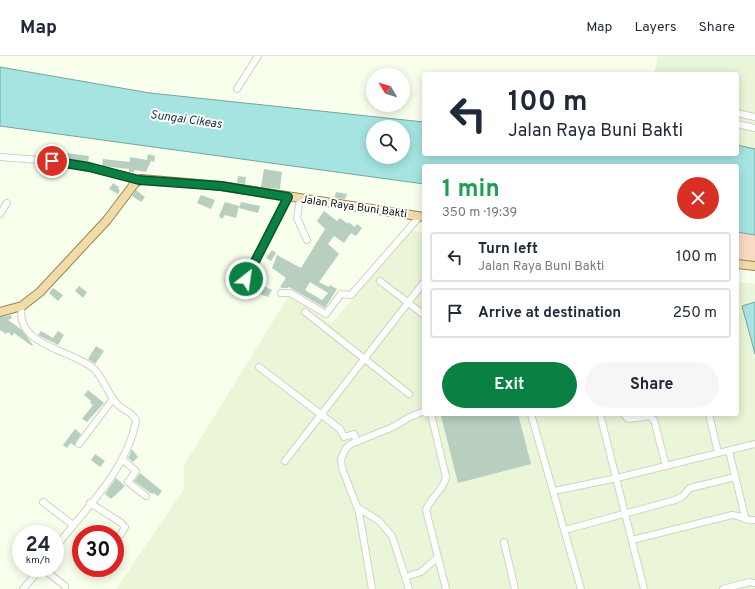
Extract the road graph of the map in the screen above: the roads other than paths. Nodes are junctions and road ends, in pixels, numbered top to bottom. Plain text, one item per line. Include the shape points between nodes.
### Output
1 (258, 56) edge
2 (237, 89) dead end
3 (739, 113) edge
4 (755, 116) edge
5 (739, 124) edge
6 (755, 128) edge
7 (0, 157) edge
8 (139, 180) junction
9 (288, 197) junction
10 (300, 199) junction
11 (7, 203) dead end
12 (0, 214) edge
13 (422, 217) edge
14 (307, 240) dead end
15 (739, 264) edge
16 (755, 266) edge
17 (246, 279) dead end
18 (380, 281) dead end
19 (422, 285) edge
20 (281, 293) dead end
21 (408, 303) junction
22 (22, 306) junction
23 (0, 312) edge
24 (305, 312) dead end
25 (422, 314) edge
26 (364, 359) junction
27 (259, 367) dead end
28 (409, 394) dead end
29 (113, 399) junction
30 (422, 412) edge
31 (321, 414) junction
32 (431, 416) edge
33 (532, 416) edge
34 (601, 416) edge
35 (626, 416) edge
36 (650, 416) edge
37 (650, 416) edge
38 (710, 416) edge
39 (357, 442) junction
40 (79, 444) dead end
41 (755, 444) edge
42 (729, 451) junction
43 (718, 453) junction
44 (122, 459) junction
45 (285, 461) dead end
46 (666, 466) junction
47 (735, 477) junction
48 (617, 478) junction
49 (554, 491) junction
50 (146, 496) dead end
51 (43, 502) dead end
52 (90, 503) junction
53 (357, 507) junction
54 (626, 514) junction
55 (745, 517) junction
56 (755, 520) edge
57 (73, 525) joint
58 (123, 525) edge
59 (72, 526) edge
60 (565, 530) junction
61 (64, 536) edge
62 (632, 540) junction
63 (504, 542) dead end
64 (438, 558) junction
65 (33, 577) edge
66 (53, 577) edge
67 (405, 577) junction
68 (755, 583) edge
69 (23, 589) edge
70 (65, 589) edge
71 (372, 589) edge
72 (409, 589) edge
73 (446, 589) edge
74 (515, 589) edge
75 (581, 589) edge
76 (644, 589) edge
77 (722, 589) edge

1 - 2 street
3 - 4 street
5 - 6 street
7 - 8 street, Jalan Raya Buni Bakti via 89,167
8 - 9 main road, Jalan Raya Buni Bakti via 221,186
8 - 22 main road via 107,220 40,292
9 - 10 main road, Jalan Raya Buni Bakti
9 - 17 street
10 - 13 main road, Jalan Raya Buni Bakti
10 - 14 street via 297,218
11 - 12 street
13 - 20 street via 351,295 338,296 328,314 290,293
15 - 16 main road
18 - 21 street
19 - 21 street
21 - 25 street
21 - 26 street
22 - 23 main road
22 - 29 street via 21,318 27,331 40,341 89,365 98,373
24 - 26 street
26 - 28 street
26 - 31 street
27 - 31 street
29 - 40 street
29 - 44 street via 136,421 131,441
30 - 39 street
31 - 39 street via 340,429 344,437 354,434
31 - 45 street
32 - 64 street via 446,477 446,482 428,502 426,510
33 - 49 street
34 - 48 street
35 - 37 street via 628,419
36 - 46 street via 654,420
38 - 43 street
39 - 53 street via 346,448 341,459
41 - 42 street
42 - 43 street
42 - 47 street
43 - 46 street
44 - 50 street via 136,471 128,482
44 - 52 street
46 - 48 street
47 - 54 street via 690,488 675,500
47 - 55 street
48 - 49 street
48 - 54 street
49 - 60 street
51 - 57 street
52 - 57 street
52 - 58 street
53 - 67 street via 378,521 392,536
53 - 71 street
54 - 60 street
54 - 62 street
55 - 56 street via 751,521
55 - 62 street via 732,515
59 - 61 street
60 - 75 street
62 - 76 street
63 - 74 street
64 - 67 street via 420,572
64 - 73 street
65 - 69 street
66 - 70 street via 65,586
67 - 72 street
68 - 77 street via 749,582

